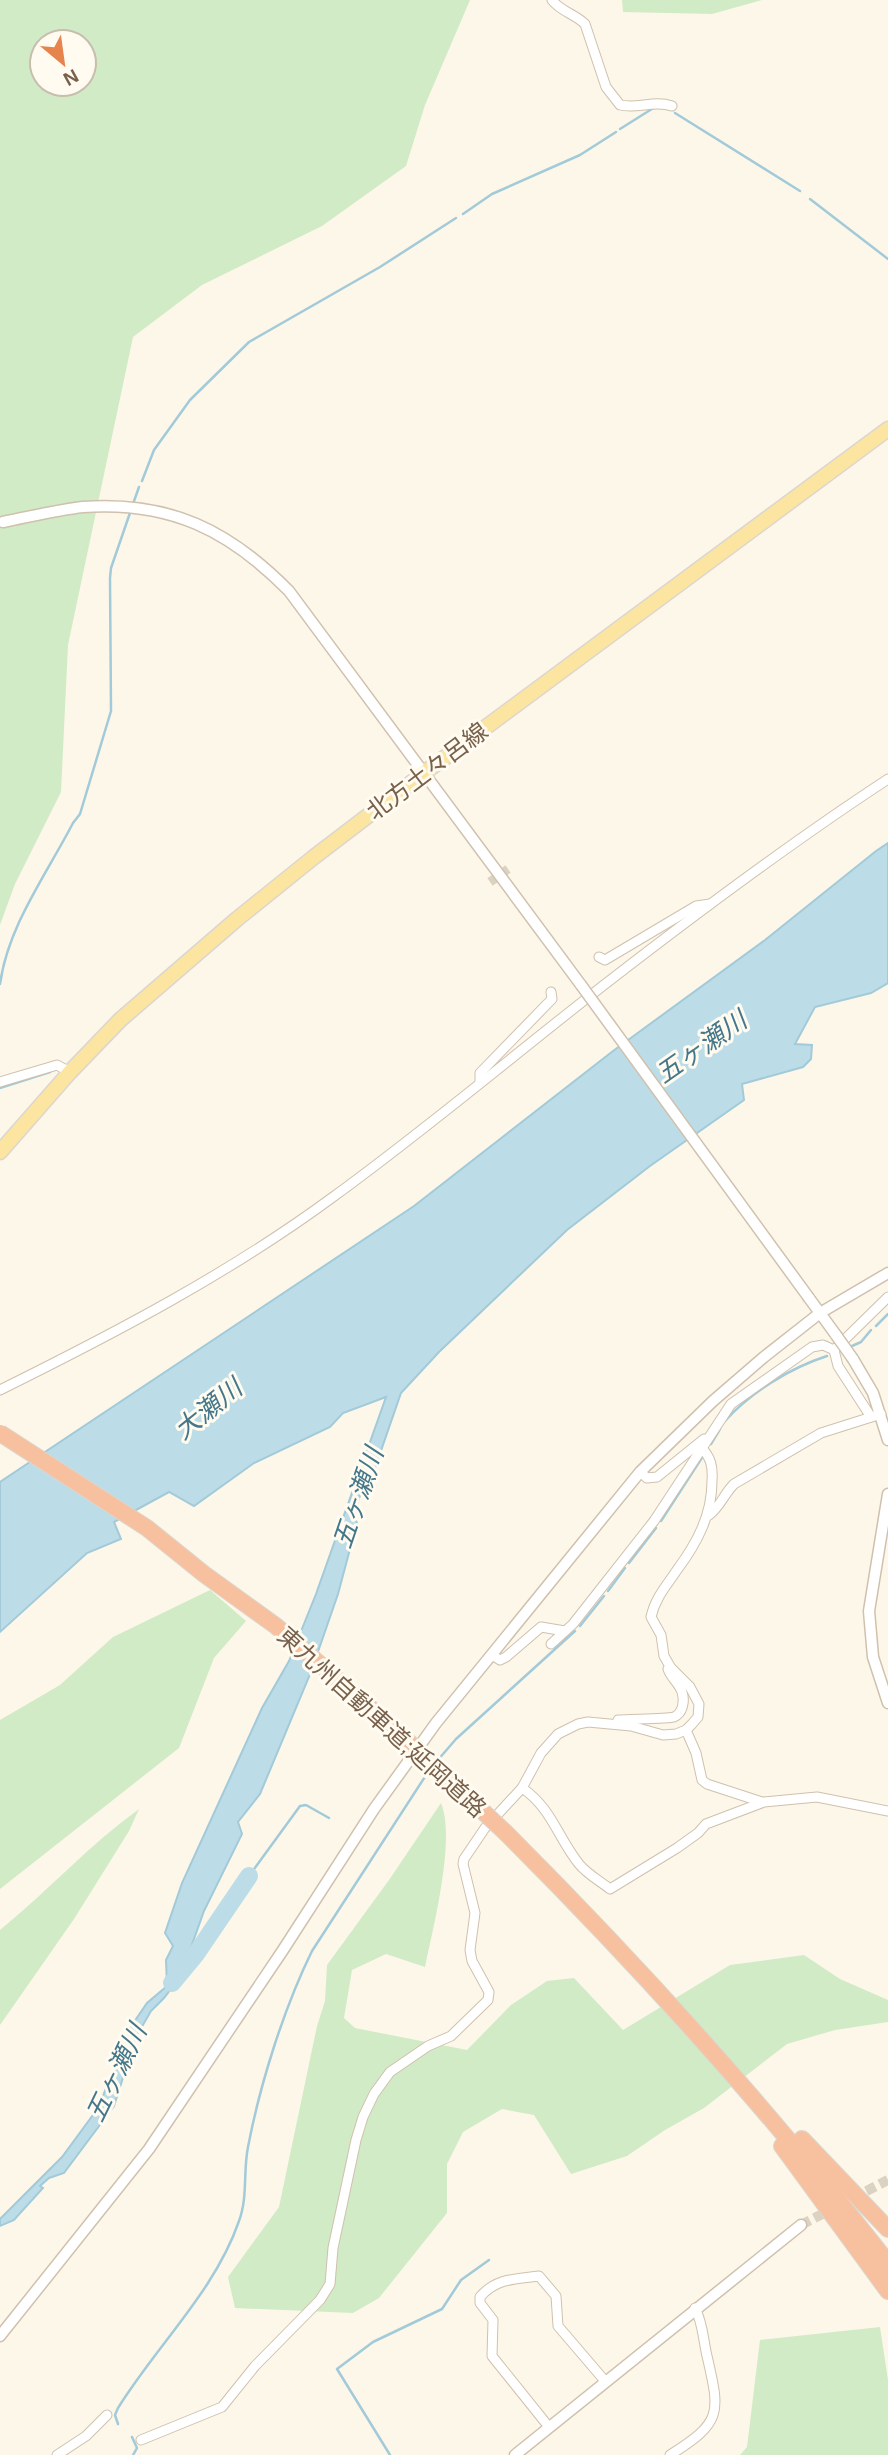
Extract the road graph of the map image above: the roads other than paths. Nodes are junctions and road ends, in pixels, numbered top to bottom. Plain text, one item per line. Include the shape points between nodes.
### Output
1 (552, 0) edge
2 (672, 106) dead end
3 (888, 429) edge
4 (3, 522) dead end
5 (424, 773) junction
6 (888, 779) edge
7 (711, 904) junction
8 (599, 957) dead end
9 (551, 992) dead end
10 (70, 1072) junction
11 (0, 1082) edge
12 (480, 1083) junction
13 (0, 1152) edge
14 (888, 1273) edge
15 (888, 1297) edge
16 (820, 1313) junction
17 (834, 1350) junction
18 (0, 1390) edge
19 (876, 1415) junction
20 (0, 1433) edge
21 (706, 1438) junction
22 (888, 1440) edge
23 (701, 1447) junction
24 (640, 1472) junction
25 (888, 1494) edge
26 (709, 1515) junction
27 (565, 1632) junction
28 (551, 1644) dead end
29 (492, 1655) junction
30 (664, 1656) junction
31 (888, 1703) edge
32 (599, 1723) junction
33 (686, 1730) junction
34 (522, 1788) junction
35 (764, 1802) junction
36 (888, 1811) edge
37 (666, 1999) junction
38 (721, 2062) junction
39 (759, 2112) junction
40 (801, 2225) tunnel mouth
41 (888, 2229) edge
42 (888, 2263) edge
43 (888, 2278) edge
44 (888, 2291) edge
45 (695, 2308) junction
46 (0, 2336) edge
47 (605, 2381) junction
48 (107, 2416) dead end
49 (550, 2427) junction
50 (141, 2440) dead end
51 (57, 2455) edge
52 (515, 2455) edge
53 (670, 2455) edge

1 - 2 street via 585,23 607,87 620,105
3 - 5 main road, 北方土々呂線
4 - 5 street via 81,508 145,508 223,537 261,562 289,591
5 - 10 main road, 北方土々呂線 via 237,919 120,1020
5 - 16 street, bridge
6 - 7 street
7 - 8 street via 696,906 605,960
7 - 12 street
9 - 12 street via 552,999 480,1073
10 - 11 street via 57,1065
10 - 13 main road, 北方土々呂線
12 - 18 street via 275,1237 197,1286
14 - 16 street
15 - 17 street
16 - 19 street, bridge via 873,1393
16 - 24 street via 713,1401
17 - 19 street via 838,1366
17 - 21 street via 812,1347 750,1389 730,1404
19 - 22 street
19 - 26 street via 821,1433 783,1454 734,1485
20 - 37 highway, 東九州自動車道;延岡道路, bridge via 147,1528 276,1626 506,1833
21 - 23 street
21 - 24 street via 657,1476 647,1478
23 - 26 street via 711,1460
23 - 27 street via 654,1521
24 - 29 street
25 - 31 street via 869,1611 873,1657
26 - 30 street via 653,1608 651,1617 662,1635
27 - 28 street
27 - 29 street via 541,1627 506,1657 500,1660
29 - 46 street via 374,1809 149,2148
30 - 32 street via 682,1692 680,1712 674,1717
30 - 33 street via 699,1704 698,1717
32 - 33 street via 663,1735
32 - 34 street via 578,1724 558,1734 541,1753
33 - 35 street via 702,1780
34 - 35 street via 540,1801 579,1864 610,1889 677,1848 706,1824
34 - 50 street via 485,1828 463,1864 475,1913 472,1961 489,1992 488,2000 451,2036 390,2072 374,2094 356,2140 330,2284 222,2407
35 - 36 street via 817,1797
37 - 38 highway, 東九州自動車道;延岡道路
37 - 41 highway
38 - 39 highway, 東九州自動車道;延岡道路
38 - 42 highway, 東九州自動車道;延岡道路
39 - 43 highway, 東九州自動車道;延岡道路
39 - 44 highway
40 - 45 street
45 - 47 street
45 - 53 street via 702,2321 717,2398 713,2418 699,2436
47 - 49 street
47 - 49 street via 558,2326 556,2296 539,2276 505,2280 488,2288 480,2303 493,2320 492,2356
48 - 51 street
49 - 52 street

